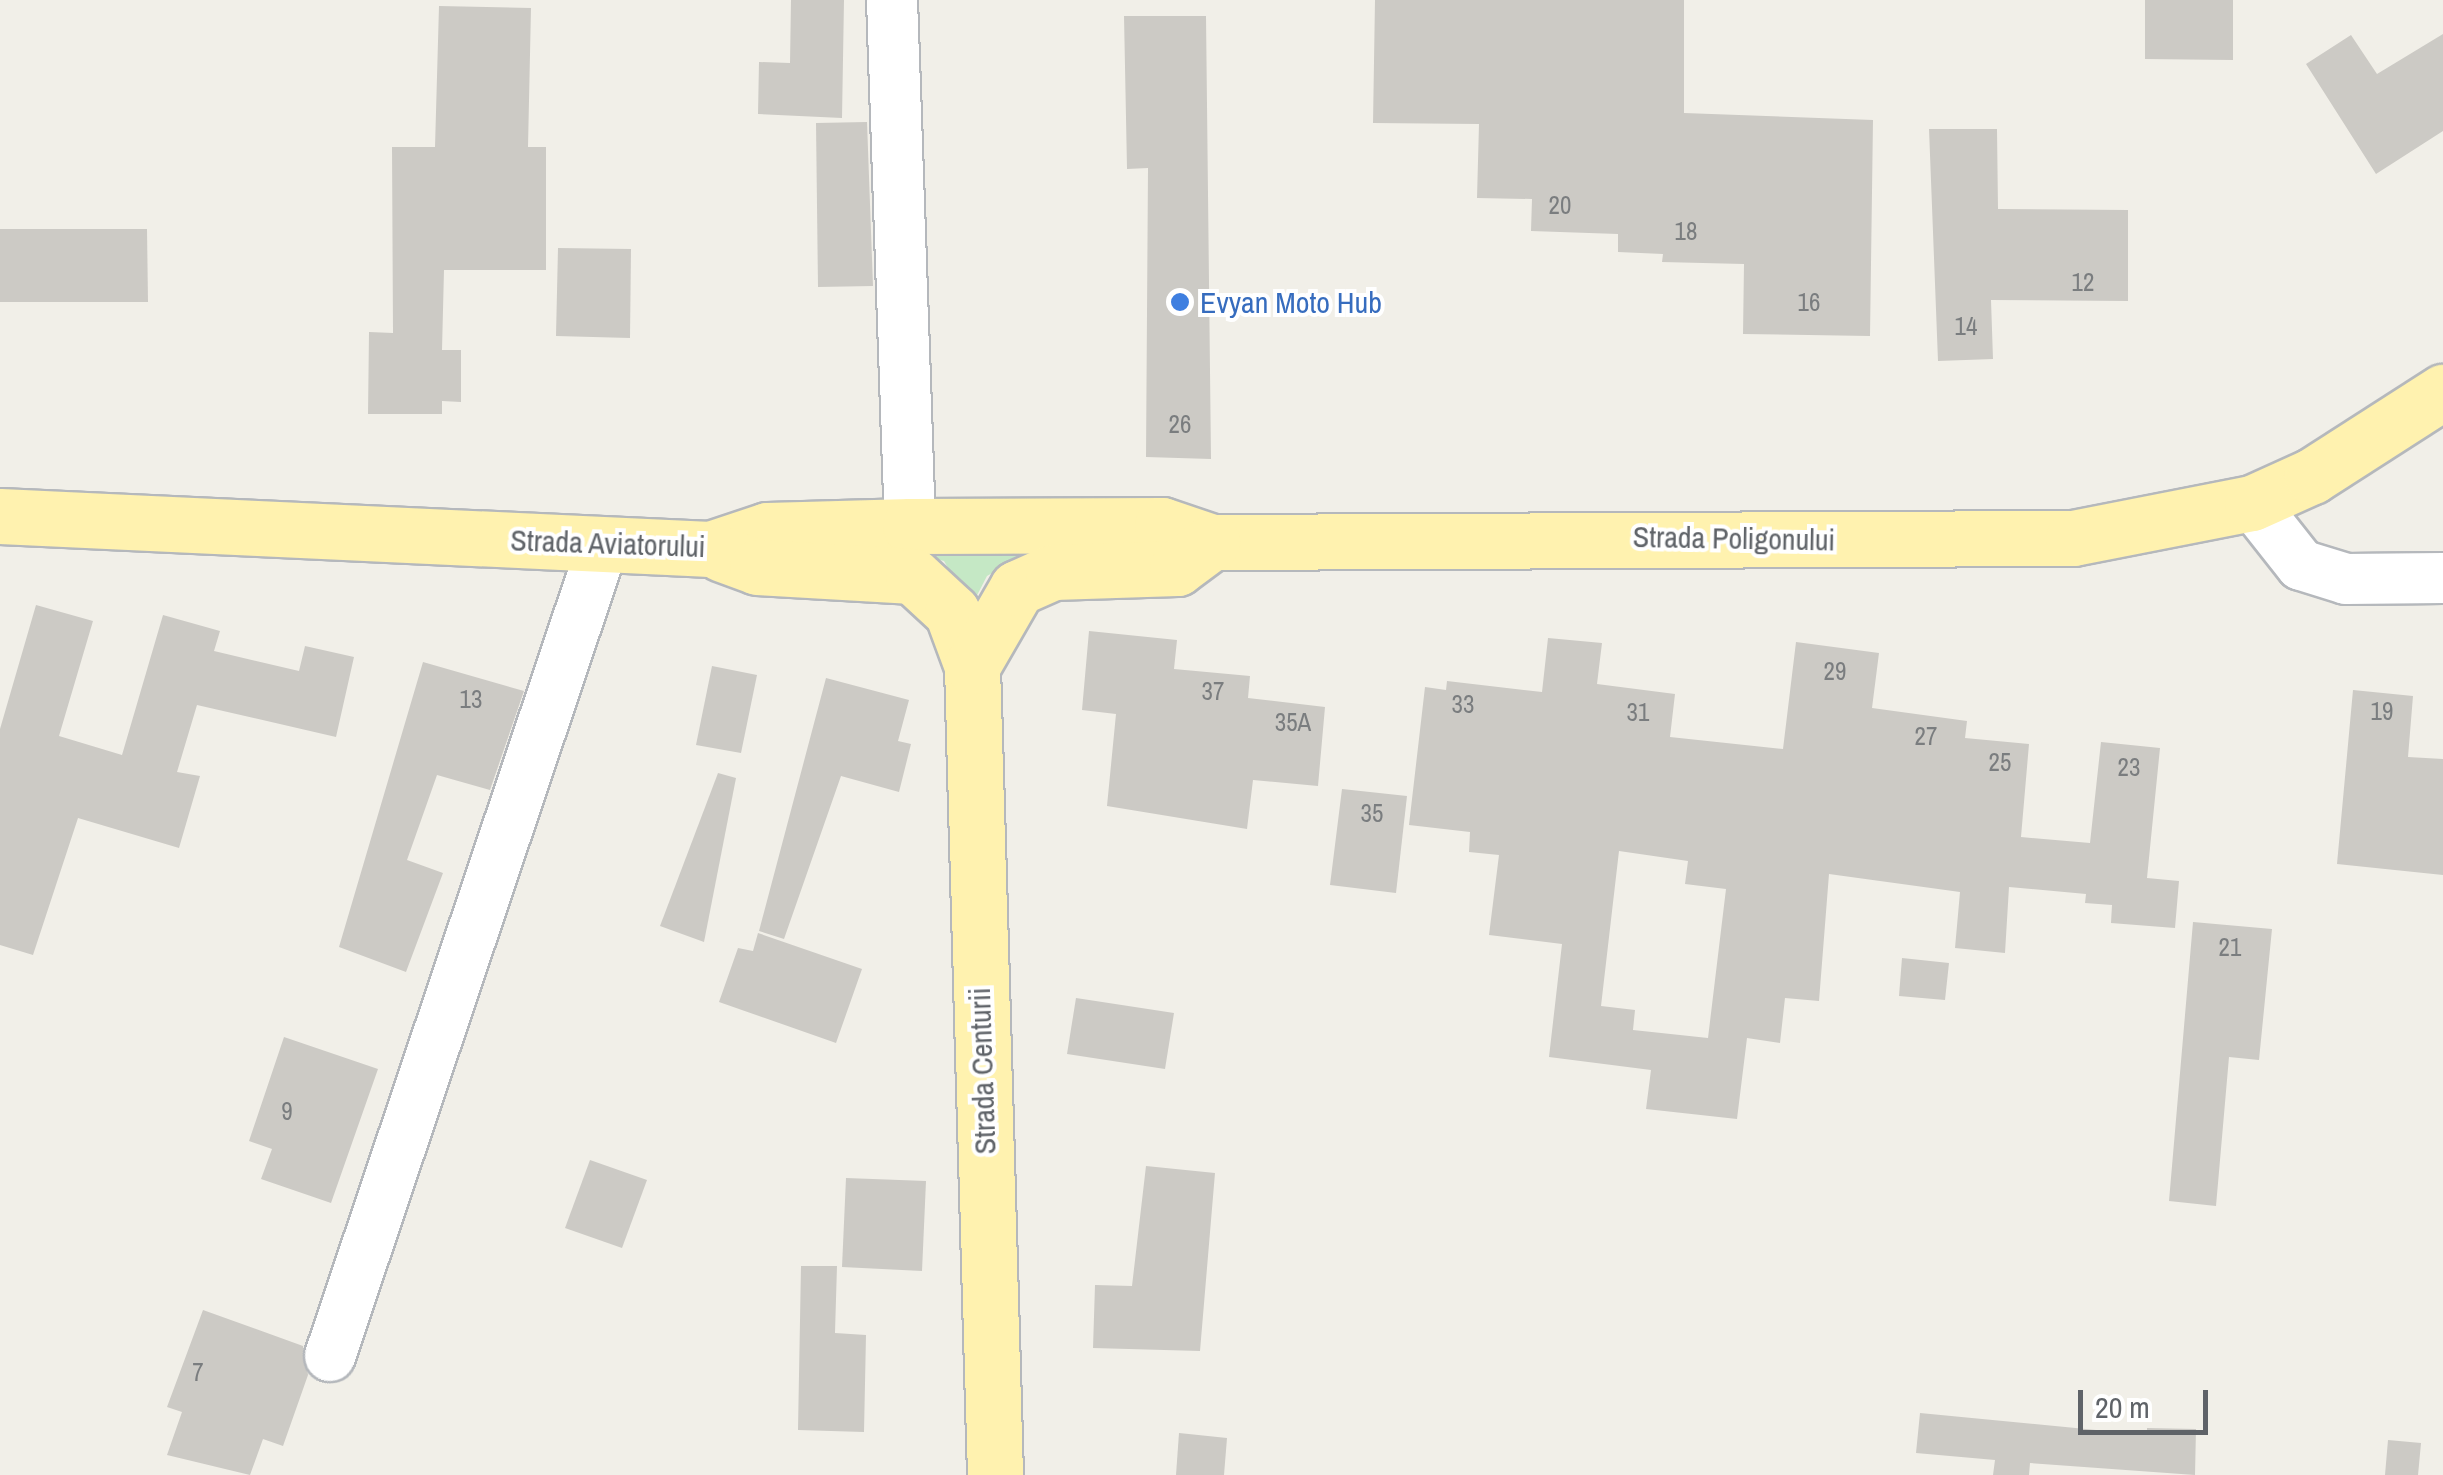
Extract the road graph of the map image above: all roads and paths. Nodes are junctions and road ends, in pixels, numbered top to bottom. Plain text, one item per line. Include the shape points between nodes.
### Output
1 (892, 0) edge
2 (2443, 392) edge
3 (2252, 503) junction
4 (0, 518) edge
5 (910, 526) junction
6 (1212, 542) junction
7 (602, 544) junction
8 (710, 550) junction
9 (2443, 578) edge
10 (972, 666) junction
11 (330, 1356) dead end
12 (995, 1475) edge

1 - 5 street
2 - 3 main road, Strada Poligonului via 2312,476
3 - 6 main road, Strada Poligonului via 2137,531 1992,542 1618,535
3 - 9 street via 2302,564 2346,579
4 - 7 main road, Strada Aviatorului
5 - 6 main road, Strada Aviatorului via 1162,525
5 - 8 main road, Strada Aviatorului via 767,530
6 - 10 main road via 1177,568 1053,572 1017,588
7 - 8 main road, Strada Aviatorului
7 - 11 street
8 - 10 main road, Strada Centurii via 757,567 913,576 952,612
10 - 12 main road, Strada Centurii

